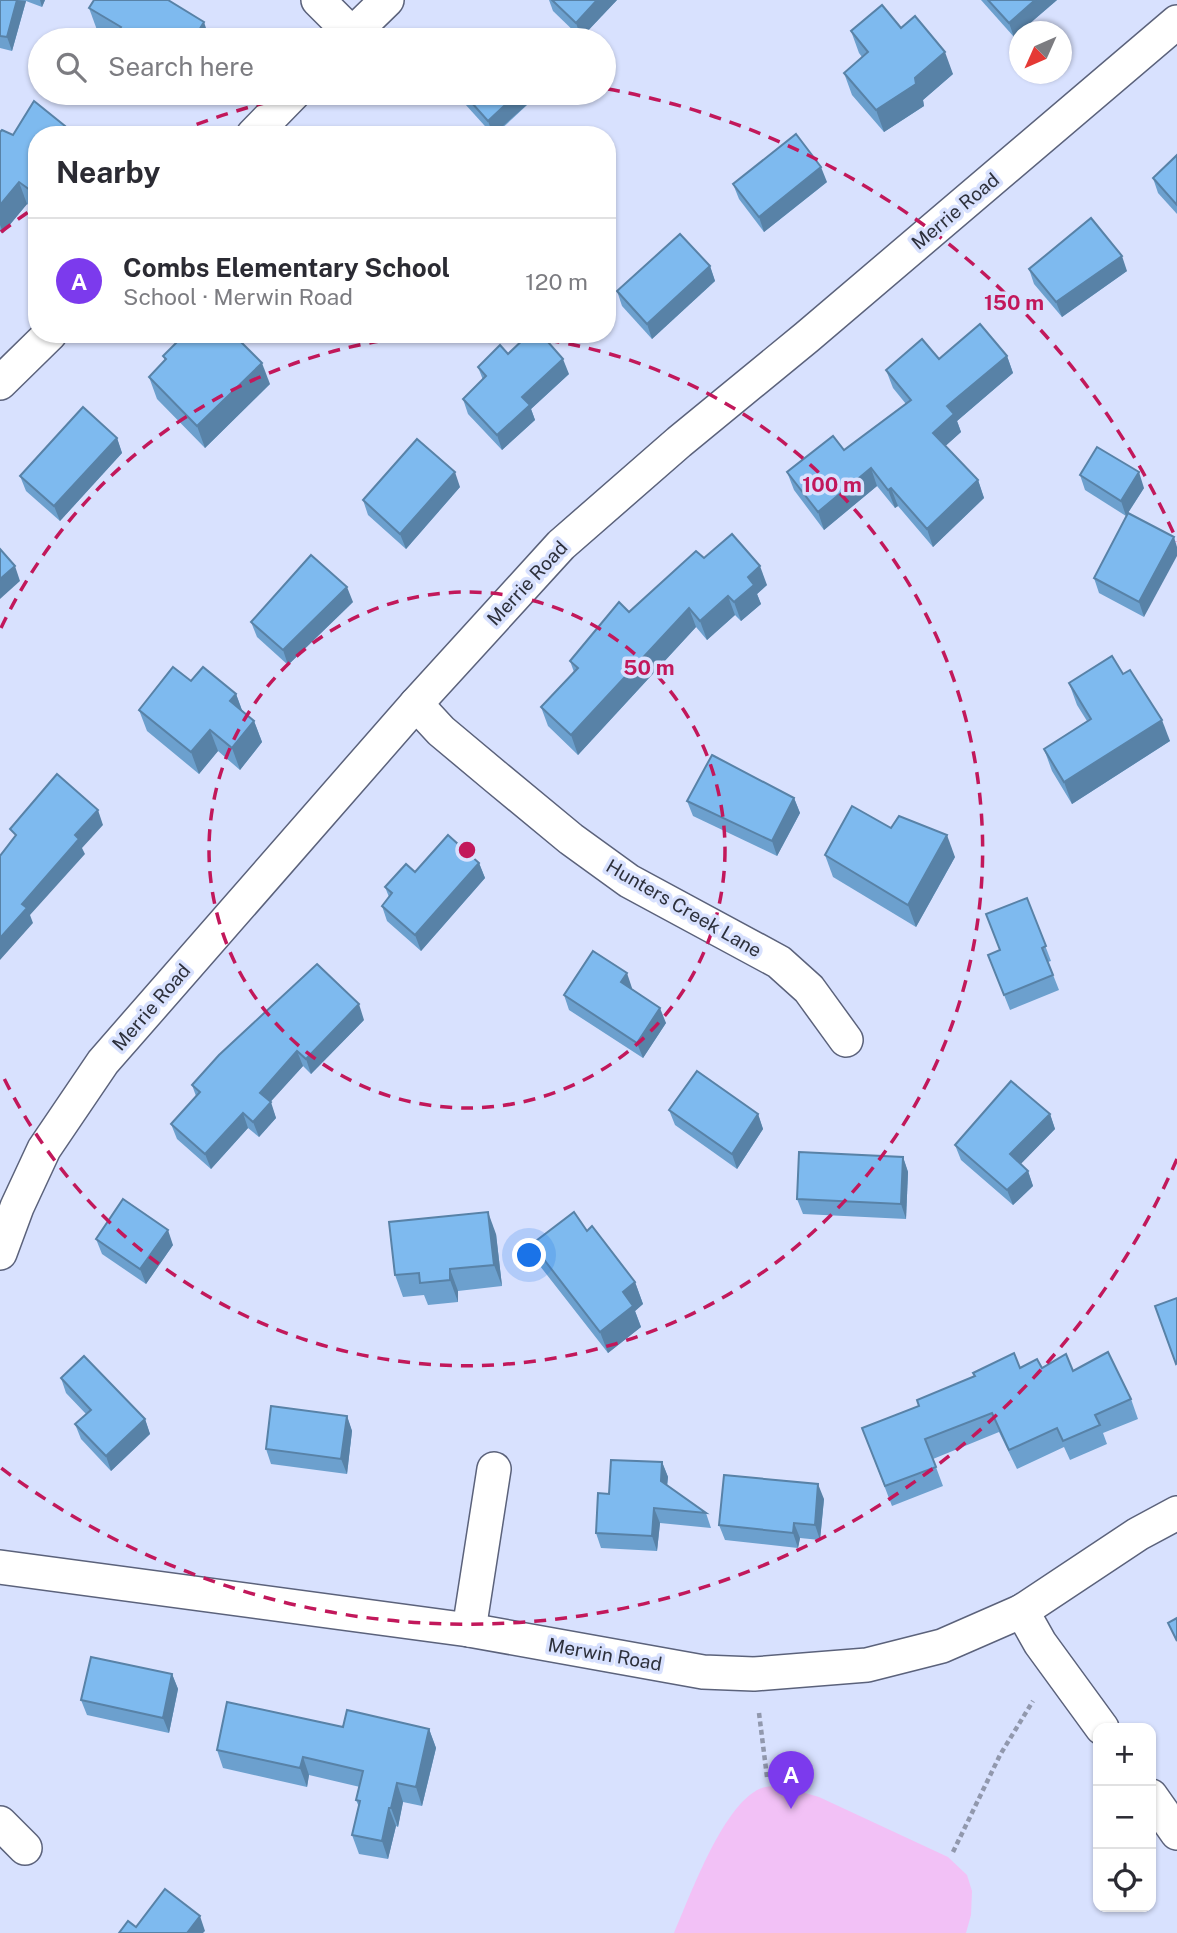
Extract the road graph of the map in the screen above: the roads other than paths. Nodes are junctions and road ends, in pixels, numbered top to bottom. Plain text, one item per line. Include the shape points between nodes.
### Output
1 (318, 0) edge
2 (387, 0) edge
3 (1177, 22) edge
4 (341, 28) edge
5 (358, 28) edge
6 (282, 105) edge
7 (262, 126) edge
8 (41, 343) edge
9 (0, 383) edge
10 (416, 704) junction
11 (845, 1040) dead end
12 (0, 1253) edge
13 (494, 1469) dead end
14 (1177, 1513) edge
15 (0, 1567) edge
16 (1022, 1611) junction
17 (469, 1630) junction
18 (1098, 1723) edge
19 (1156, 1804) edge
20 (0, 1823) edge
21 (1177, 1833) edge
22 (25, 1848) dead end

1 - 4 street
2 - 5 street
3 - 10 street, Merrie Road via 598,511 561,545
6 - 7 street
8 - 9 street
10 - 11 street, Hunters Creek Lane via 496,777 629,881 779,962 808,989
10 - 12 street, Merrie Road via 103,1062 44,1149
13 - 17 street
14 - 16 street, Merwin Road
15 - 17 street, Merwin Road
16 - 17 street, Merwin Road via 942,1646 867,1665 754,1674 703,1672
16 - 18 street
19 - 21 street
20 - 22 street

